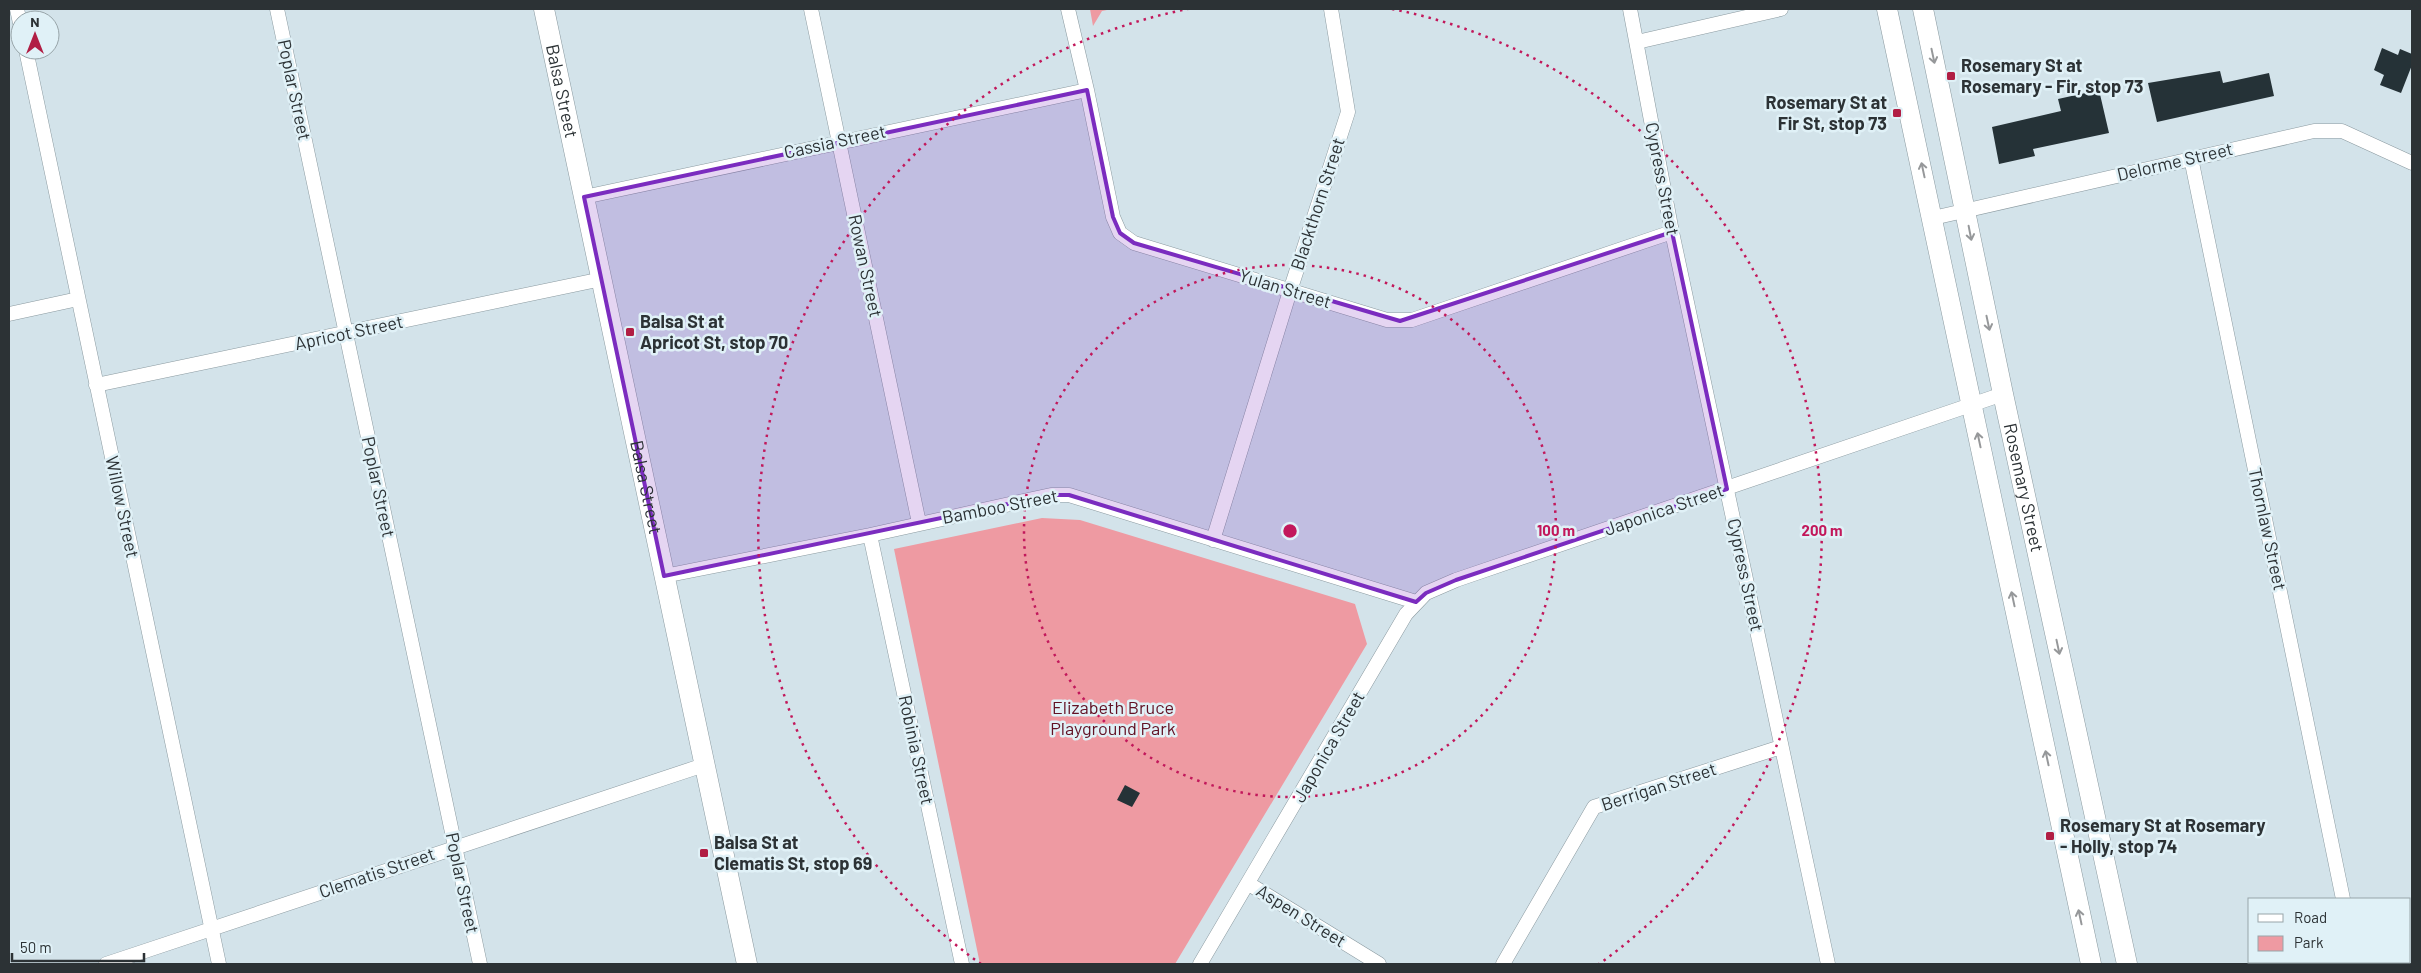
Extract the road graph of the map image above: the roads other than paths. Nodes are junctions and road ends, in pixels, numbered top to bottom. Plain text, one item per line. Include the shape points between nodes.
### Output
1 (277, 9) edge
2 (544, 9) edge
3 (810, 9) edge
4 (1068, 9) edge
5 (1331, 9) edge
6 (1630, 9) edge
7 (1781, 9) edge
8 (1887, 9) edge
9 (1923, 9) edge
10 (1637, 42) junction
11 (28, 60) edge
12 (1087, 90) junction
13 (838, 141) junction
14 (2191, 158) junction
15 (2412, 162) edge
16 (584, 197) junction
17 (1966, 210) junction
18 (1933, 218) junction
19 (1672, 232) junction
20 (602, 280) junction
21 (1290, 291) junction
22 (78, 299) junction
23 (9, 314) edge
24 (345, 334) junction
25 (96, 385) junction
26 (2003, 394) junction
27 (1972, 405) junction
28 (1727, 489) junction
29 (919, 523) junction
30 (870, 535) junction
31 (1214, 540) junction
32 (664, 576) junction
33 (1416, 602) junction
34 (1781, 747) junction
35 (704, 765) junction
36 (454, 847) junction
37 (1249, 884) junction
38 (2343, 898) edge
39 (212, 929) junction
40 (106, 964) edge
41 (220, 964) edge
42 (480, 964) edge
43 (747, 964) edge
44 (962, 964) edge
45 (1200, 964) edge
46 (1379, 964) edge
47 (1503, 964) edge
48 (1828, 964) edge
49 (2091, 964) edge
50 (2127, 964) edge

1 - 24 street, Poplar Street
2 - 16 main road, Balsa Street
3 - 13 street, Rowan Street
4 - 12 street, Yulan Street
5 - 21 street, Blackthorn Street via 1348,112
6 - 10 street, Cypress Street
7 - 10 street
18 -> 8 main road, Rosemary Street
9 -> 17 main road, Rosemary Street
10 - 19 street, Cypress Street
11 - 22 street, Willow Street
12 - 13 street, Cassia Street
12 - 21 street, Yulan Street via 1113,217 1120,233 1134,243
13 - 16 street, Cassia Street
13 - 29 street, Rowan Street
14 - 15 street, Delorme Street via 2314,131 2342,131
14 - 17 street, Delorme Street
14 - 38 street, Thornlaw Street
16 - 20 main road, Balsa Street
17 - 18 street, Delorme Street
17 -> 26 main road, Rosemary Street
18 - 27 main road, Rosemary Street
19 - 21 street, Yulan Street via 1412,320 1387,320
19 - 28 street, Cypress Street
20 - 24 street, Apricot Street
20 - 32 main road, Balsa Street
21 - 31 street, Blackthorn Street
22 - 23 street
22 - 25 street, Willow Street
24 - 25 street, Apricot Street
24 - 36 street, Poplar Street
25 - 39 street, Willow Street
26 - 27 street, Japonica Street
26 -> 50 main road, Rosemary Street
27 - 28 street, Japonica Street
49 -> 27 main road, Rosemary Street
28 - 33 street, Japonica Street via 1456,580 1426,593
28 - 34 street, Cypress Street
29 - 30 street, Bamboo Street
29 - 31 street, Bamboo Street via 1051,495 1069,495
30 - 32 street, Bamboo Street
30 - 44 street, Robinia Street
31 - 33 street, Bamboo Street
32 - 35 main road, Balsa Street
33 - 37 street, Japonica Street
34 - 47 street, Berrigan Street via 1594,807
34 - 48 street, Cypress Street
35 - 36 street, Clematis Street
35 - 43 main road, Balsa Street
36 - 39 street, Clematis Street
36 - 42 street, Poplar Street
37 - 45 street, Japonica Street
37 - 46 street, Aspen Street
39 - 40 street, Clematis Street
39 - 41 street, Willow Street

